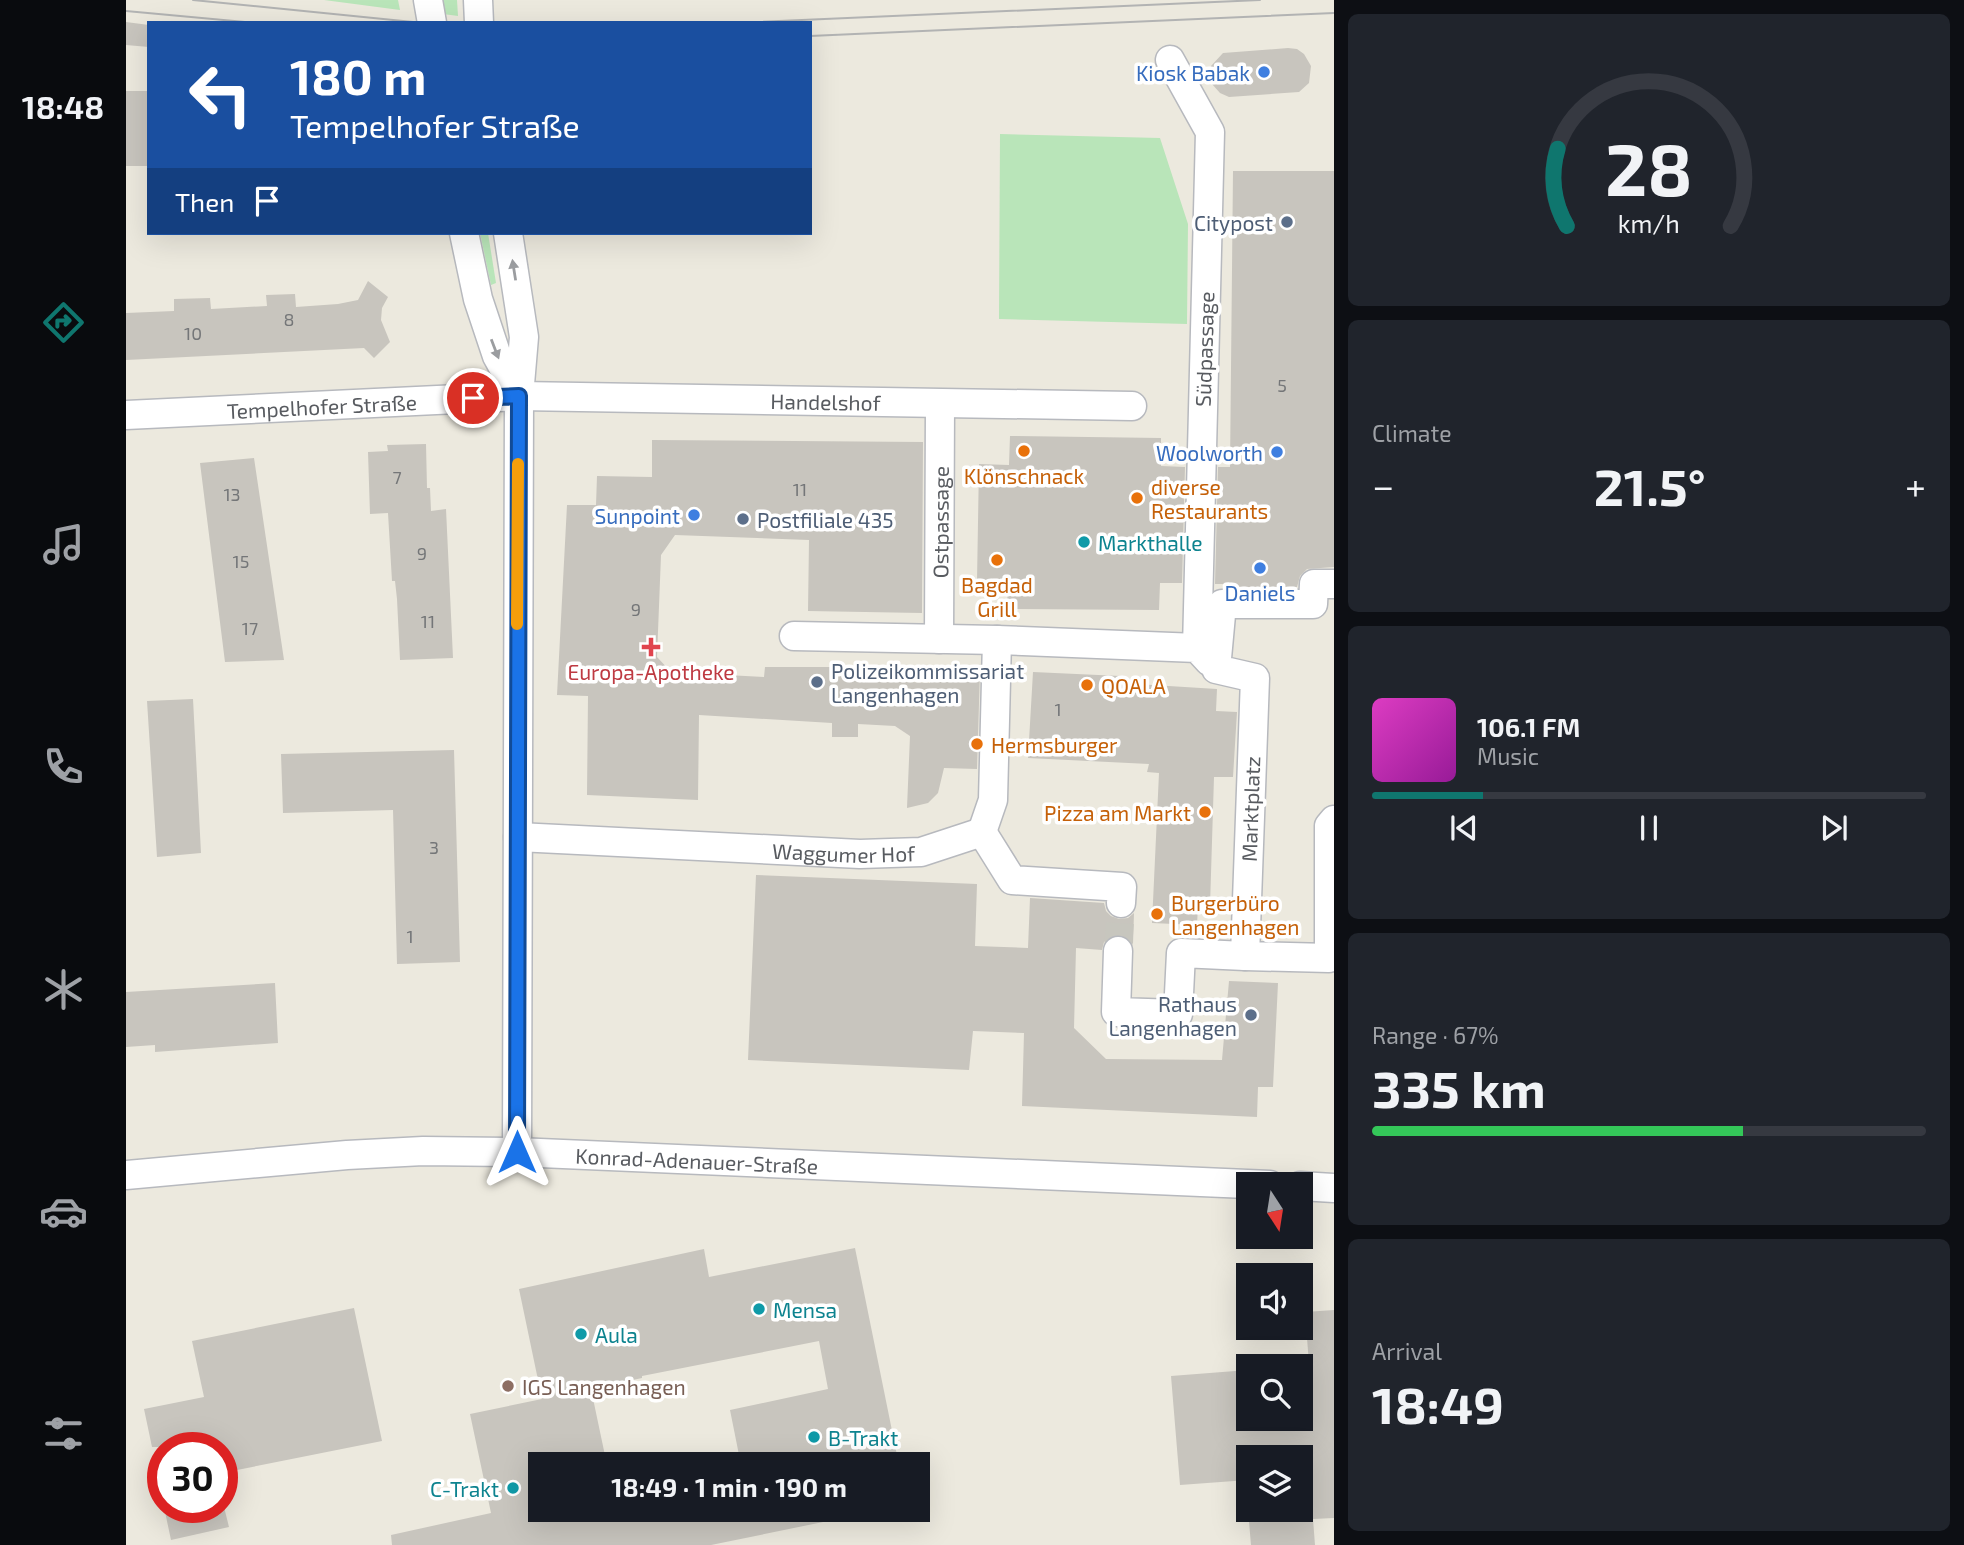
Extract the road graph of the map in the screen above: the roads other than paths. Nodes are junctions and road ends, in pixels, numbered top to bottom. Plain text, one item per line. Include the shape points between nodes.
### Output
1 (428, 0) edge
2 (478, 0) edge
3 (432, 21) edge
4 (479, 21) edge
5 (1170, 60) dead end
6 (464, 235) edge
7 (508, 235) edge
8 (519, 396) junction
9 (940, 404) junction
10 (1132, 406) dead end
11 (126, 415) edge
12 (1334, 584) edge
13 (794, 636) dead end
14 (939, 639) junction
15 (997, 640) junction
16 (1206, 658) junction
17 (1334, 820) edge
18 (982, 832) junction
19 (518, 837) junction
20 (1121, 903) dead end
21 (1118, 951) tunnel mouth
22 (1245, 956) junction
23 (517, 1152) junction
24 (126, 1175) edge
25 (1236, 1184) edge
26 (1313, 1187) edge
27 (1334, 1188) edge

1 - 3 street
2 - 4 street
5 - 16 street, Südpassage via 1210,132
6 -> 8 street via 478,299 497,356
8 -> 7 street via 524,337
8 - 9 street, Handelshof
8 - 11 street, Tempelhofer Straße
8 - 19 street
9 - 10 street, Handelshof
9 - 14 street, Ostpassage
12 - 16 street via 1314,584 1313,604 1222,604
13 - 14 street
14 - 15 street
15 - 16 street
15 - 18 street via 993,800
16 - 22 street, Marktplatz via 1255,678
17 - 22 street via 1329,826 1329,958
18 - 19 street, Waggumer Hof via 921,852 860,854
18 - 20 street via 1012,880 1122,887
19 - 23 street
21 - 22 street via 1116,1012 1178,1014 1181,953
23 - 24 street, Konrad-Adenauer-Straße via 347,1155
23 - 25 street, Konrad-Adenauer-Straße
26 - 27 street

